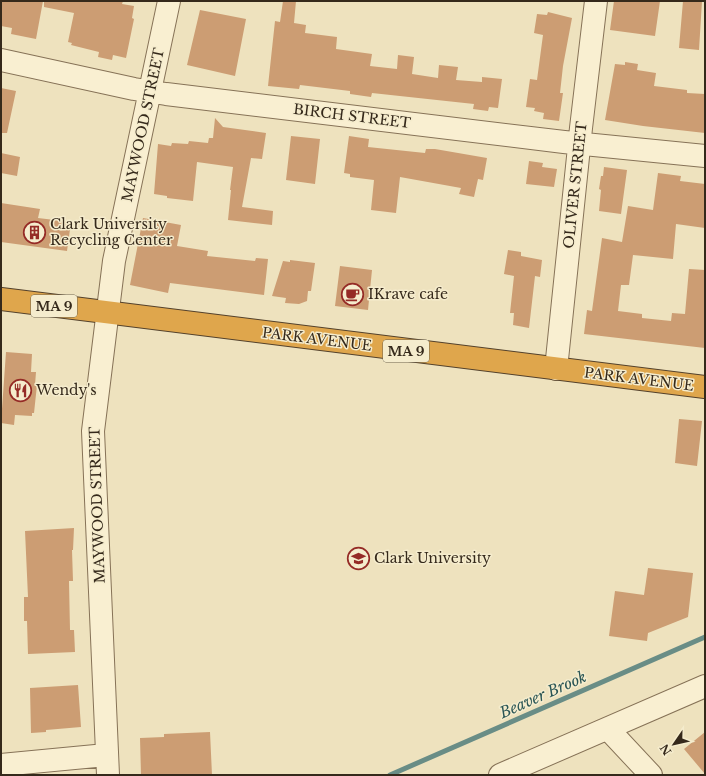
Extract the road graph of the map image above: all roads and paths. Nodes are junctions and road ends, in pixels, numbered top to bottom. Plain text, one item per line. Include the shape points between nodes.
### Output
1 (169, 1) edge
2 (596, 1) edge
3 (1, 60) edge
4 (150, 91) junction
5 (579, 144) junction
6 (705, 156) edge
7 (1, 299) edge
8 (107, 312) junction
9 (556, 369) junction
10 (705, 388) edge
11 (705, 686) edge
12 (608, 729) junction
13 (1, 765) edge
14 (107, 765) edge
15 (500, 775) edge
16 (651, 775) edge

1 - 4 street, MAYWOOD STREET
2 - 5 street, OLIVER STREET
3 - 4 street, BIRCH STREET
4 - 5 street, BIRCH STREET
4 - 8 street, MAYWOOD STREET via 114,261
5 - 6 street, BIRCH STREET
5 - 9 street, OLIVER STREET
7 - 8 highway, PARK AVENUE / MA 9
8 - 9 highway, PARK AVENUE / MA 9
8 - 14 street, MAYWOOD STREET via 93,431
9 - 10 highway, PARK AVENUE / MA 9
11 - 12 street
12 - 15 street
12 - 16 street
13 - 14 street

